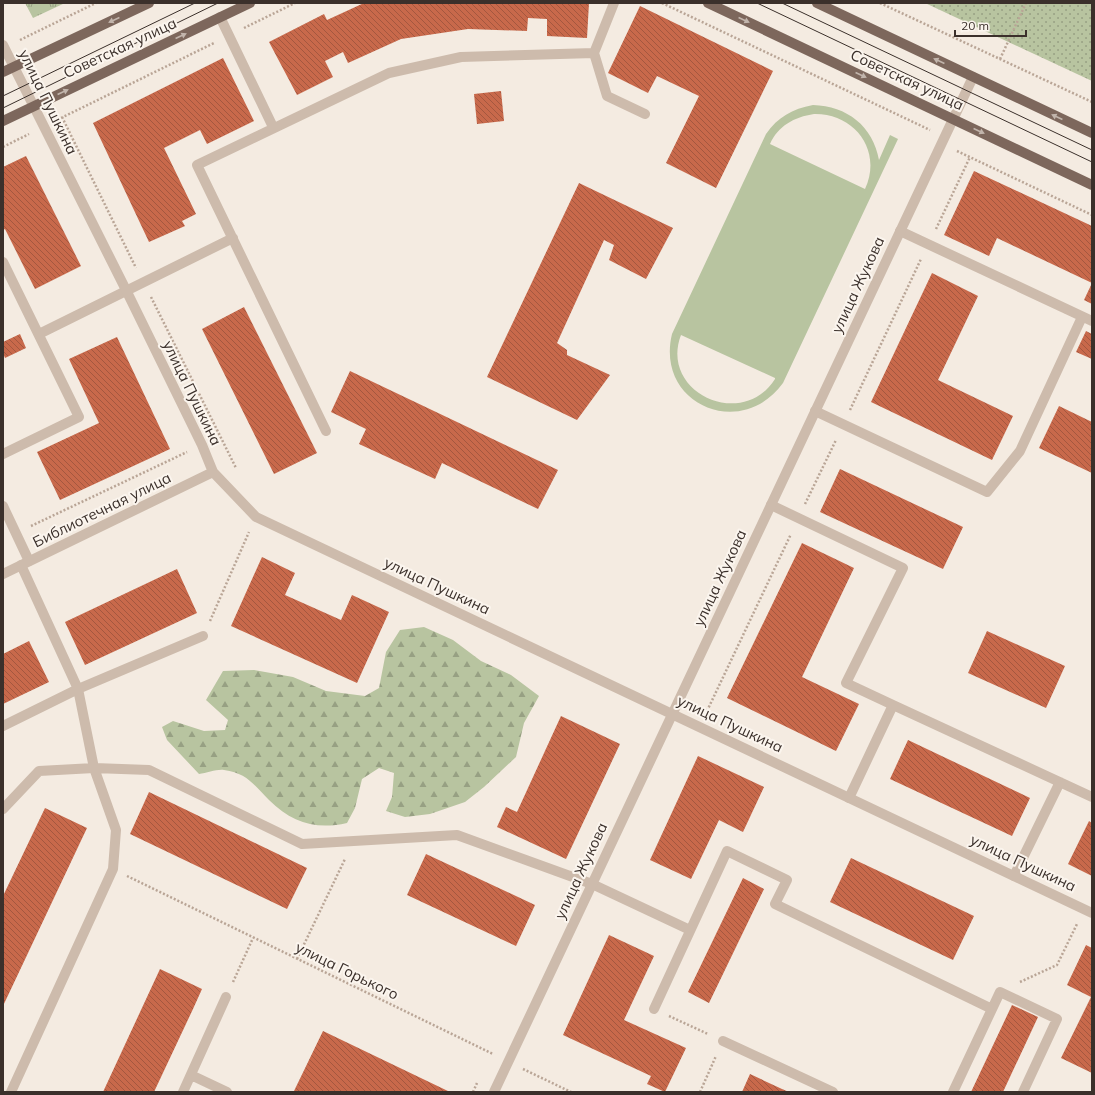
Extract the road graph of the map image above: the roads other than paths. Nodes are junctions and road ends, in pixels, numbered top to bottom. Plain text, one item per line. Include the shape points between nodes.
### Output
1 (149, 3) edge
2 (250, 3) edge
3 (614, 3) edge
4 (708, 3) edge
5 (817, 3) edge
6 (220, 18) junction
7 (4, 46) edge
8 (594, 53) junction
9 (14, 67) junction
10 (3, 72) edge
11 (973, 77) junction
12 (33, 106) junction
13 (646, 114) dead end
14 (953, 119) junction
15 (3, 121) edge
16 (273, 127) junction
17 (1092, 133) edge
18 (1092, 185) edge
19 (900, 231) junction
20 (233, 238) junction
21 (3, 262) edge
22 (127, 292) junction
23 (1082, 317) junction
24 (1092, 321) edge
25 (38, 334) junction
26 (815, 411) junction
27 (326, 431) dead end
28 (3, 454) edge
29 (213, 472) junction
30 (771, 505) junction
31 (3, 506) edge
32 (25, 563) junction
33 (3, 574) edge
34 (203, 636) road end
35 (78, 689) junction
36 (893, 705) junction
37 (672, 714) junction
38 (3, 726) edge
39 (94, 768) junction
40 (1060, 782) junction
41 (1092, 797) edge
42 (849, 798) junction
43 (3, 809) edge
44 (1014, 876) junction
45 (592, 884) junction
46 (1088, 911) edge
47 (690, 930) junction
48 (226, 997) road end
49 (654, 1009) road end
50 (992, 1009) junction
51 (723, 1041) road end
52 (191, 1075) junction
53 (11, 1092) edge
54 (183, 1092) edge
55 (227, 1092) edge
56 (494, 1092) edge
57 (833, 1092) edge
58 (953, 1092) edge
59 (1023, 1092) edge

1 -> 9 main road, Советская улица
2 - 6 main road, Советская улица
3 - 8 street
4 -> 14 main road, Советская улица
11 -> 5 main road, Советская улица
12 -> 6 main road, Советская улица
6 - 16 street
7 - 9 street, улица Пушкина
8 - 13 street via 607,96
8 - 16 street via 461,56 389,73
9 - 10 main road, Советская улица
9 - 12 street, улица Пушкина
11 - 14 street, улица Жукова
17 -> 11 main road, Советская улица
12 - 15 main road, Советская улица
12 - 22 street, улица Пушкина
14 -> 18 main road, Советская улица
14 - 19 street, улица Жукова
16 - 20 street via 197,165
19 - 23 street
19 - 26 street, улица Жукова
20 - 22 street
20 - 27 street
21 - 25 street
22 - 25 street
22 - 29 street, улица Пушкина
23 - 24 street
23 - 26 street via 1020,451 987,492
25 - 28 street via 79,417
26 - 30 street, улица Жукова
29 - 32 street, Библиотечная улица
29 - 37 street, улица Пушкина via 256,517
30 - 36 street via 903,568 846,683
30 - 37 street, улица Жукова
31 - 32 street via 16,533
32 - 33 street, Библиотечная улица
32 - 35 street
34 - 35 street
35 - 38 street
35 - 39 street
36 - 40 street
36 - 42 street
37 - 42 street, улица Пушкина
37 - 45 street, улица Жукова
39 - 43 street via 39,771
39 - 45 street via 149,770 302,844 457,834
39 - 53 street via 116,830 113,869
40 - 41 street
40 - 44 street
42 - 44 street, улица Пушкина
44 - 46 street, улица Пушкина
45 - 47 street
45 - 56 street, улица Жукова
47 - 49 street
47 - 50 street via 727,851 787,880 775,904
48 - 52 street
50 - 58 street
50 - 59 street via 1000,992 1057,1019
51 - 57 street
52 - 54 street
52 - 55 street

